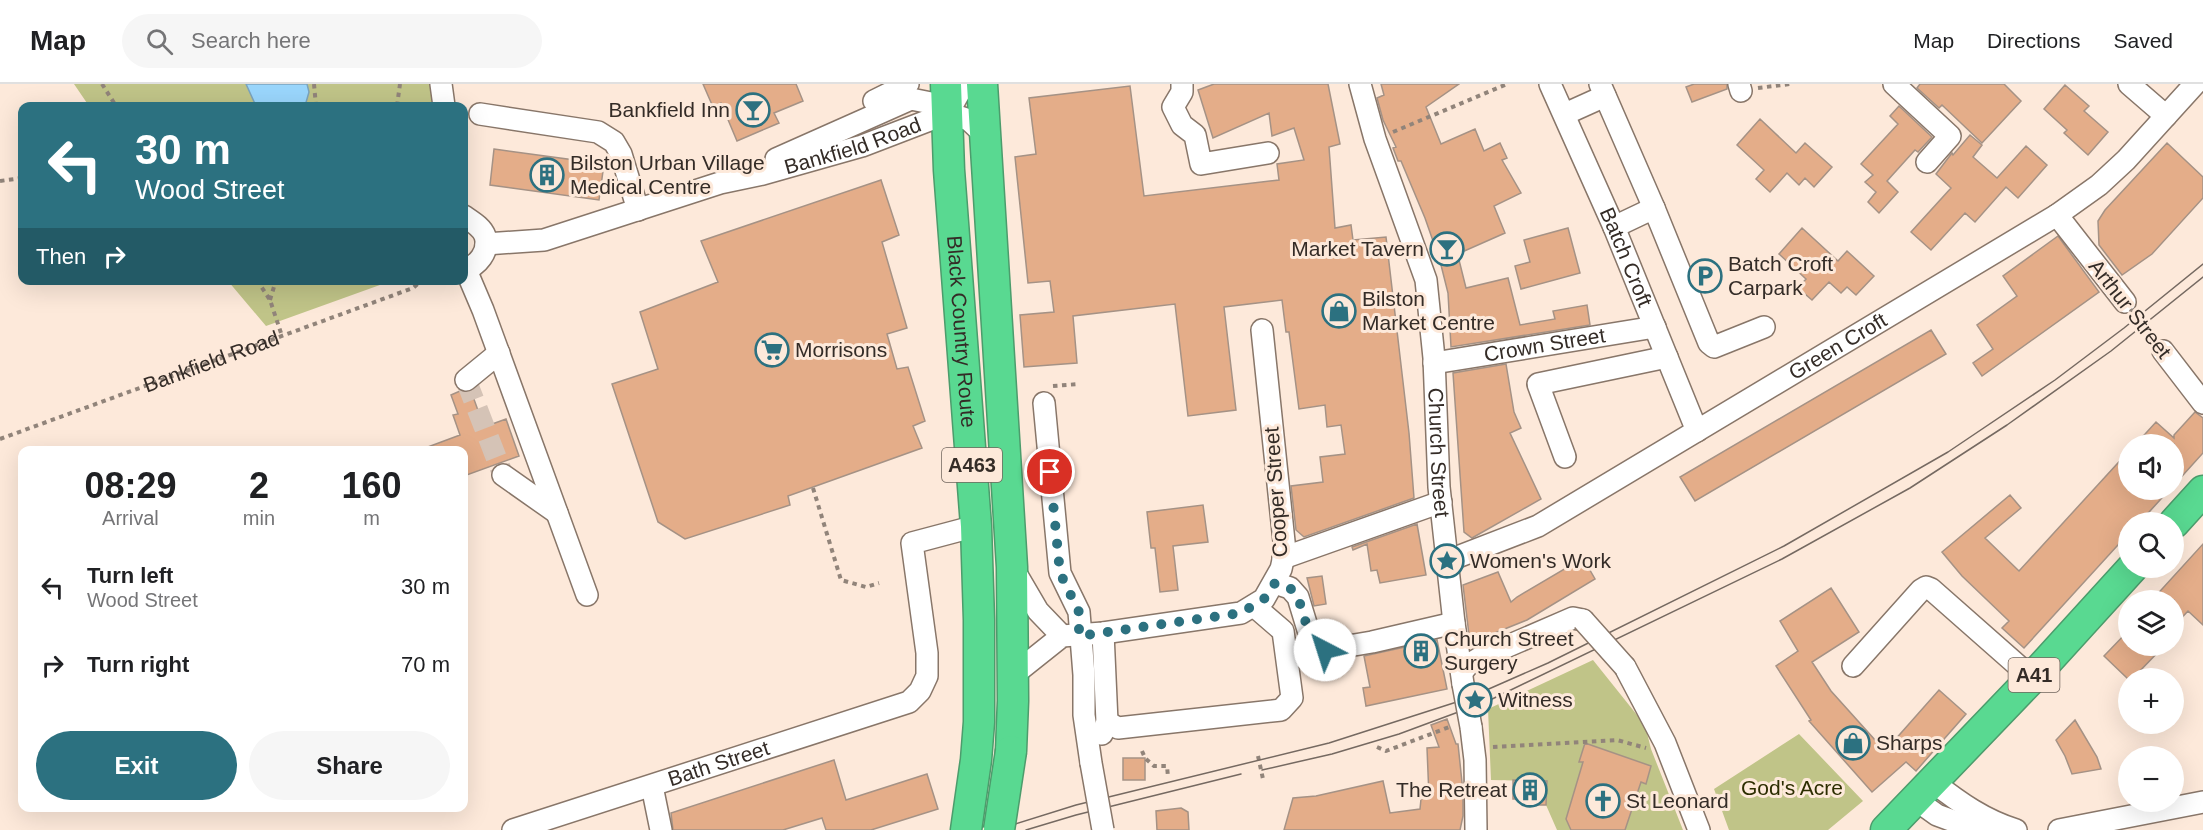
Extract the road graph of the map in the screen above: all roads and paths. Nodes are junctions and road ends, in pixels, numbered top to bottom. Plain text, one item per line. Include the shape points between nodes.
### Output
1 (102, 84) edge
2 (314, 84) edge
3 (400, 84) edge
4 (441, 84) edge
5 (908, 84) edge
6 (964, 84) edge
7 (982, 84) edge
8 (1360, 84) edge
9 (1507, 84) edge
10 (1550, 84) edge
11 (1790, 84) edge
12 (1894, 84) edge
13 (2129, 84) edge
14 (2195, 84) edge
15 (1740, 87) edge
16 (1182, 88) edge
17 (1602, 90) edge
18 (947, 98) edge
19 (113, 102) edge
20 (316, 102) edge
21 (398, 102) edge
22 (443, 102) edge
23 (480, 114) dead end
24 (1565, 114) junction
25 (2166, 116) junction
26 (987, 137) junction
27 (1375, 139) junction
28 (1268, 153) dead end
29 (1926, 162) dead end
30 (18, 179) edge
31 (0, 181) edge
32 (720, 183) junction
33 (1654, 208) junction
34 (638, 210) junction
35 (2057, 215) junction
36 (468, 219) edge
37 (1614, 227) junction
38 (486, 244) junction
39 (468, 268) edge
40 (468, 277) edge
41 (260, 285) edge
42 (274, 285) edge
43 (416, 285) edge
44 (270, 300) junction
45 (2125, 303) joint
46 (1655, 327) junction
47 (1764, 327) dead end
48 (1262, 330) dead end
49 (282, 336) junction
50 (2163, 351) joint
51 (499, 353) junction
52 (1667, 357) junction
53 (1434, 363) junction
54 (466, 380) dead end
55 (1044, 403) dead end
56 (2203, 403) edge
57 (1697, 431) junction
58 (0, 439) edge
59 (1565, 457) dead end
60 (503, 475) tunnel mouth
61 (813, 488) dead end
62 (2203, 491) edge
63 (1440, 502) junction
64 (2184, 512) edge
65 (557, 513) junction
66 (976, 526) junction
67 (1283, 558) junction
68 (1447, 561) junction
69 (1012, 567) junction
70 (2123, 578) edge
71 (1275, 583) junction
72 (879, 584) dead end
73 (587, 595) dead end
74 (1254, 606) junction
75 (1454, 623) junction
76 (1103, 633) junction
77 (1071, 636) junction
78 (1853, 666) dead end
79 (1013, 675) junction
80 (1463, 678) junction
81 (2032, 678) junction
82 (1107, 722) junction
83 (1450, 727) dead end
84 (1377, 747) dead end
85 (1474, 748) junction
86 (1667, 749) junction
87 (1142, 751) dead end
88 (1258, 756) dead end
89 (1091, 763) junction
90 (1168, 777) dead end
91 (1263, 779) dead end
92 (652, 786) junction
93 (1925, 791) junction
94 (2203, 802) edge
95 (513, 830) edge
96 (661, 830) edge
97 (966, 830) edge
98 (999, 830) edge
99 (1103, 830) edge
100 (1476, 830) edge
101 (1699, 830) edge
102 (1886, 830) edge
103 (1978, 830) edge
104 (2016, 830) edge
105 (2059, 830) edge

1 - 19 path
2 - 20 path
3 - 21 path
4 - 22 street
5 - 32 street, Bankfield Road via 843,114
6 - 18 street
7 - 26 highway, Black Country Route / A463
8 - 27 street, Church Street
9 - 27 path
10 - 24 street, Batch Croft
11 - 15 path
12 - 29 street via 1950,136
13 - 25 street
14 - 25 street, Green Croft
16 - 28 street via 1173,107 1182,125 1195,135 1201,164
17 - 24 street
17 - 33 street
18 - 26 street
18 - 32 street via 936,104 911,99
18 - 66 highway, Black Country Route / A463
23 - 34 street via 598,132 614,142 621,154
24 - 37 street, Batch Croft
25 - 35 street, Green Croft via 2120,166
26 - 69 highway, Black Country Route / A463
27 - 53 street, Church Street via 1426,280
30 - 31 path
32 - 34 street, Bankfield Road
33 - 37 street
33 - 47 street via 1709,343 1714,347
34 - 38 street, Bankfield Road via 544,240
35 - 45 street, Arthur Street
35 - 57 street, Green Croft
36 - 38 street via 480,228
37 - 46 street, Batch Croft
38 - 39 street via 481,259
40 - 51 street
41 - 44 path
42 - 44 path
43 - 49 path, Bankfield Road
44 - 49 path
45 - 50 path, Arthur Street, bridge
46 - 52 street, Batch Croft
46 - 53 street, Crown Street
48 - 67 street, Cooper Street
49 - 58 path, Bankfield Road
50 - 56 street, Arthur Street
51 - 54 street
51 - 65 street
52 - 57 street, Batch Croft
52 - 59 street via 1538,384
53 - 63 street, Church Street
55 - 77 street via 1060,573 1079,612
57 - 68 street, Green Croft via 1538,526
60 - 65 street
61 - 72 path via 841,580 866,587
62 - 64 highway
63 - 67 street
63 - 68 street, Church Street
65 - 73 street
66 - 92 street, Bath Street via 912,543 927,676 909,702
66 - 97 highway, Black Country Route / A463 via 979,722
67 - 71 street, Cooper Street
68 - 75 street, Church Street
69 - 77 street via 1038,611
69 - 79 highway, Black Country Route / A463
70 - 81 highway, A41
71 - 74 street
71 - 75 street via 1290,588 1298,597 1312,643 1325,650
74 - 76 street via 1241,613
74 - 82 street via 1284,631 1292,698 1281,710 1118,728
75 - 80 street, Church Street
76 - 77 street
76 - 82 street
77 - 79 street
77 - 89 street via 1084,675 1084,715
78 - 81 street via 1926,587
79 - 98 highway, Black Country Route / A463, bridge via 1011,751
80 - 85 street, Church Street, bridge
80 - 86 street, bridge via 1468,665 1478,659 1573,618 1582,620 1625,667
81 - 93 highway, A41
82 - 89 street
83 - 84 path via 1386,751
85 - 86 path via 1617,740
85 - 100 street, Church Street
86 - 101 street
87 - 90 path via 1154,766 1167,766
88 - 91 path
89 - 99 street, bridge
92 - 95 street, Bath Street
92 - 96 street
93 - 102 highway, A41
93 - 103 street via 1937,815
93 - 104 street
94 - 105 street

